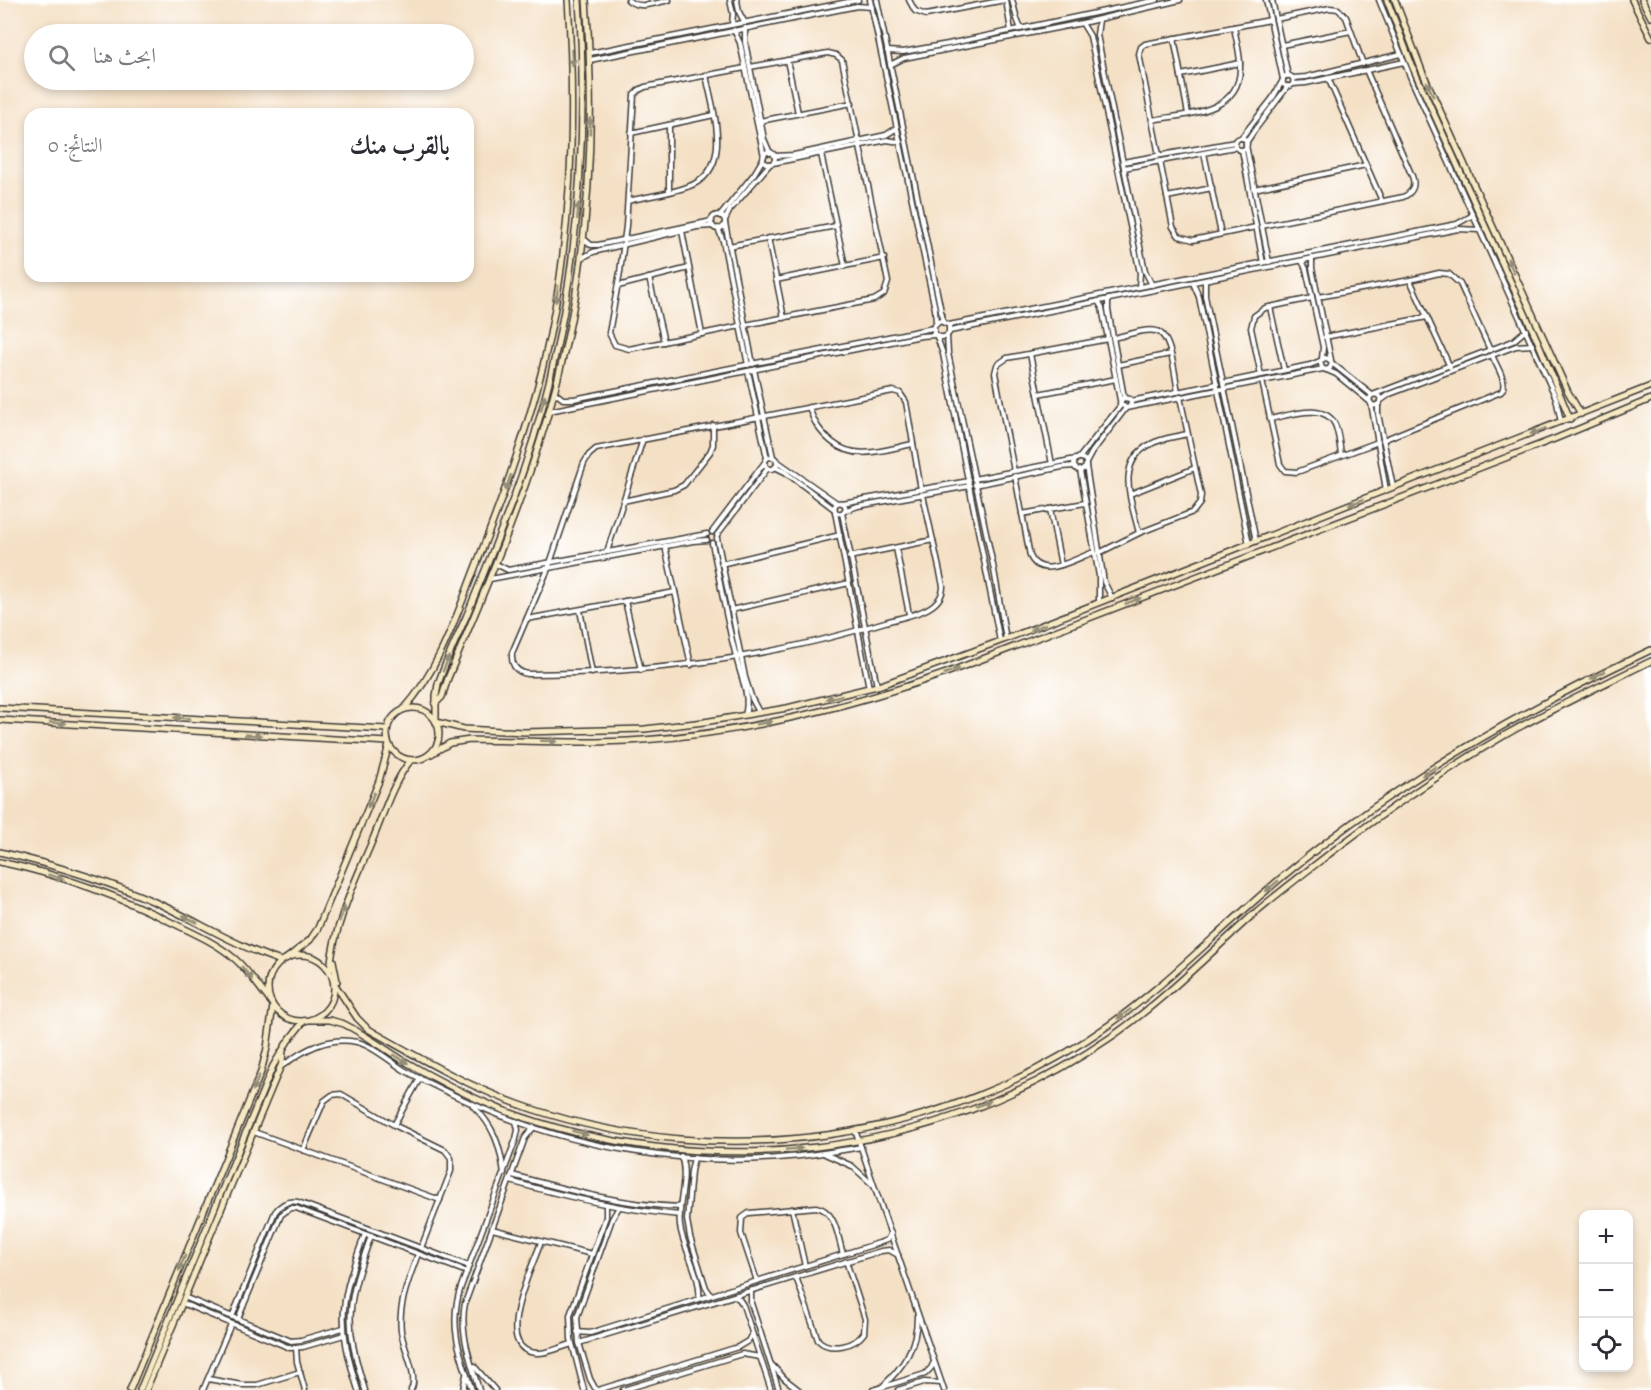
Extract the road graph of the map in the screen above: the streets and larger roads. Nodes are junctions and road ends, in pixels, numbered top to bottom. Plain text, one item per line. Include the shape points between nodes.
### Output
1 (568, 0) edge
2 (579, 0) edge
3 (586, 0) edge
4 (628, 0) edge
5 (669, 0) edge
6 (730, 0) edge
7 (736, 0) edge
8 (858, 0) edge
9 (870, 0) edge
10 (877, 0) edge
11 (909, 0) edge
12 (974, 0) edge
13 (1006, 0) edge
14 (1012, 0) edge
15 (1128, 0) edge
16 (1156, 0) edge
17 (1180, 0) edge
18 (1266, 0) edge
19 (1272, 0) edge
20 (1379, 0) edge
21 (1387, 0) edge
22 (1395, 0) edge
23 (1632, 0) edge
24 (1642, 0) edge
25 (1143, 1) edge
26 (1172, 1) edge
27 (842, 6) junction
28 (975, 6) junction
29 (872, 7) junction
30 (1126, 7) junction
31 (1651, 17) edge
32 (1099, 19) junction
33 (1276, 19) junction
34 (1270, 20) junction
35 (1082, 23) junction
36 (745, 25) junction
37 (1234, 27) junction
38 (733, 28) junction
39 (1021, 29) junction
40 (1011, 31) junction
41 (1351, 31) junction
42 (1174, 38) junction
43 (1651, 38) edge
44 (886, 45) junction
45 (1282, 45) junction
46 (880, 46) junction
47 (949, 47) junction
48 (887, 51) junction
49 (1401, 54) junction
50 (590, 57) junction
51 (787, 60) junction
52 (1404, 62) junction
53 (1240, 63) junction
54 (1364, 64) junction
55 (890, 65) junction
56 (748, 67) junction
57 (1366, 70) junction
58 (706, 75) junction
59 (1181, 75) junction
60 (1290, 77) junction
61 (1328, 78) junction
62 (1283, 80) junction
63 (1291, 85) junction
64 (852, 103) junction
65 (1112, 108) junction
66 (1106, 110) junction
67 (798, 113) junction
68 (1188, 114) junction
69 (573, 115) junction
70 (583, 115) junction
71 (714, 115) junction
72 (1152, 120) junction
73 (760, 121) junction
74 (669, 125) junction
75 (897, 128) junction
76 (572, 132) junction
77 (583, 133) junction
78 (631, 133) junction
79 (1241, 138) junction
80 (900, 142) junction
81 (860, 143) junction
82 (1235, 144) junction
83 (1246, 144) junction
84 (1242, 150) junction
85 (1204, 153) junction
86 (772, 154) junction
87 (821, 154) junction
88 (1159, 156) junction
89 (763, 157) junction
90 (1160, 161) junction
91 (1123, 162) junction
92 (771, 163) junction
93 (1366, 165) junction
94 (1124, 168) junction
95 (1212, 188) junction
96 (1254, 189) junction
97 (669, 192) junction
98 (1167, 197) junction
99 (628, 201) junction
100 (1382, 201) junction
101 (1473, 215) junction
102 (720, 216) junction
103 (923, 221) junction
104 (725, 222) junction
105 (916, 222) junction
106 (712, 223) junction
107 (1136, 225) junction
108 (836, 226) junction
109 (1130, 226) junction
110 (1262, 226) junction
111 (1256, 227) junction
112 (718, 228) junction
113 (1480, 230) junction
114 (1495, 230) junction
115 (682, 231) junction
116 (1488, 233) junction
117 (1221, 234) junction
118 (584, 238) junction
119 (768, 238) junction
120 (624, 242) junction
121 (729, 246) junction
122 (884, 258) junction
123 (1312, 258) junction
124 (581, 259) junction
125 (1302, 261) junction
126 (1263, 263) junction
127 (1269, 264) junction
128 (845, 266) junction
129 (689, 268) junction
130 (649, 278) junction
131 (1188, 278) junction
132 (776, 280) junction
133 (1205, 280) junction
134 (1410, 280) junction
135 (1191, 283) junction
136 (1152, 285) junction
137 (618, 286) junction
138 (1139, 288) junction
139 (1315, 298) junction
140 (1108, 299) junction
141 (1098, 301) junction
142 (1270, 307) junction
143 (1044, 309) junction
144 (1427, 317) junction
145 (784, 318) junction
146 (943, 321) junction
147 (934, 325) junction
148 (949, 325) junction
149 (743, 326) junction
150 (1526, 330) junction
151 (950, 331) junction
152 (702, 334) junction
153 (936, 336) junction
154 (947, 336) junction
155 (1110, 338) junction
156 (1325, 338) junction
157 (664, 342) junction
158 (1214, 343) junction
159 (1209, 344) junction
160 (1532, 345) junction
161 (1491, 353) junction
162 (1030, 354) junction
163 (1170, 354) junction
164 (813, 356) junction
165 (1321, 360) junction
166 (1331, 361) junction
167 (1118, 364) junction
168 (751, 367) junction
169 (1450, 367) junction
170 (1325, 369) junction
171 (1284, 370) junction
172 (1261, 375) junction
173 (694, 378) junction
174 (1116, 379) junction
175 (1262, 381) junction
176 (1223, 383) junction
177 (1217, 384) junction
178 (1651, 387) edge
179 (1224, 388) junction
180 (1218, 390) junction
181 (554, 392) junction
182 (1038, 394) junction
183 (1374, 394) junction
184 (1179, 395) junction
185 (1124, 397) junction
186 (1651, 399) edge
187 (1131, 401) junction
188 (956, 402) junction
189 (1370, 402) junction
190 (1379, 402) junction
191 (1120, 403) junction
192 (809, 407) junction
193 (1127, 408) junction
194 (549, 411) junction
195 (1581, 414) junction
196 (764, 416) junction
197 (758, 417) junction
198 (1270, 419) junction
199 (1570, 419) junction
200 (1561, 423) junction
201 (713, 426) junction
202 (1187, 434) junction
203 (643, 439) junction
204 (1383, 440) junction
205 (1378, 442) junction
206 (913, 444) junction
207 (1236, 448) junction
208 (1231, 450) junction
209 (1341, 455) junction
210 (1471, 457) junction
211 (775, 459) junction
212 (1077, 459) junction
213 (766, 460) junction
214 (1053, 464) junction
215 (1086, 464) junction
216 (1451, 465) junction
217 (1074, 466) junction
218 (775, 467) junction
219 (768, 468) junction
220 (1195, 468) junction
221 (1475, 468) junction
222 (1041, 469) junction
223 (1080, 470) junction
224 (1014, 474) junction
225 (1455, 476) junction
226 (972, 483) junction
227 (1244, 483) junction
228 (1238, 485) junction
229 (1390, 489) junction
230 (746, 491) junction
231 (921, 492) junction
232 (1130, 494) junction
233 (623, 501) junction
234 (840, 503) junction
235 (1085, 503) junction
236 (1050, 509) junction
237 (835, 510) junction
238 (843, 512) junction
239 (1022, 514) junction
240 (1094, 520) junction
241 (1089, 522) junction
242 (1139, 533) junction
243 (707, 534) junction
244 (715, 535) junction
245 (840, 535) junction
246 (707, 540) junction
247 (933, 540) junction
248 (1256, 541) junction
249 (712, 543) junction
250 (1249, 544) junction
251 (665, 546) junction
252 (896, 548) junction
253 (989, 548) junction
254 (983, 549) junction
255 (607, 552) junction
256 (1097, 552) junction
257 (849, 557) junction
258 (550, 562) junction
259 (722, 564) junction
260 (1060, 565) junction
261 (486, 566) junction
262 (495, 567) junction
263 (548, 569) junction
264 (490, 579) junction
265 (849, 583) junction
266 (675, 592) junction
267 (1112, 598) junction
268 (625, 601) junction
269 (1099, 602) junction
270 (1091, 606) junction
271 (580, 610) junction
272 (731, 610) junction
273 (909, 614) junction
274 (1071, 614) junction
275 (1096, 616) junction
276 (527, 620) junction
277 (1075, 623) junction
278 (865, 628) junction
279 (859, 630) junction
280 (1003, 640) junction
281 (1651, 650) edge
282 (739, 658) junction
283 (1651, 661) edge
284 (691, 665) junction
285 (641, 670) junction
286 (592, 673) junction
287 (877, 686) junction
288 (869, 688) junction
289 (435, 704) junction
290 (0, 708) edge
291 (404, 709) junction
292 (759, 713) junction
293 (745, 715) junction
294 (726, 718) junction
295 (0, 720) edge
296 (436, 721) junction
297 (704, 722) junction
298 (345, 727) junction
299 (387, 729) junction
300 (728, 729) junction
301 (471, 730) junction
302 (513, 732) junction
303 (707, 732) junction
304 (345, 740) junction
305 (470, 740) junction
306 (512, 741) junction
307 (388, 744) junction
308 (431, 754) junction
309 (411, 760) junction
310 (0, 852) edge
311 (0, 862) edge
312 (231, 940) junction
313 (223, 950) junction
314 (332, 951) junction
315 (284, 959) junction
316 (330, 970) junction
317 (334, 983) junction
318 (342, 994) junction
319 (272, 1004) junction
320 (307, 1021) junction
321 (388, 1041) junction
322 (369, 1043) junction
323 (383, 1048) junction
324 (283, 1049) junction
325 (266, 1053) junction
326 (277, 1058) junction
327 (279, 1068) junction
328 (420, 1078) junction
329 (471, 1103) junction
330 (516, 1121) junction
331 (889, 1124) junction
332 (394, 1125) junction
333 (534, 1127) junction
334 (855, 1130) junction
335 (253, 1132) junction
336 (892, 1134) junction
337 (518, 1136) junction
338 (525, 1138) junction
339 (859, 1141) junction
340 (861, 1147) junction
341 (303, 1150) junction
342 (821, 1153) junction
343 (681, 1156) junction
344 (695, 1157) junction
345 (684, 1166) junction
346 (691, 1167) junction
347 (504, 1174) junction
348 (512, 1175) junction
349 (510, 1181) junction
350 (876, 1190) junction
351 (440, 1200) junction
352 (606, 1204) junction
353 (619, 1207) junction
354 (680, 1207) junction
355 (792, 1209) junction
356 (607, 1213) junction
357 (333, 1215) junction
358 (613, 1215) junction
359 (680, 1215) junction
360 (331, 1221) junction
361 (492, 1229) junction
362 (268, 1231) junction
363 (274, 1233) junction
364 (891, 1233) junction
365 (365, 1234) junction
366 (371, 1236) junction
367 (400, 1240) junction
368 (542, 1242) junction
369 (879, 1243) junction
370 (398, 1246) junction
371 (421, 1248) junction
372 (881, 1251) junction
373 (418, 1254) junction
374 (592, 1254) junction
375 (843, 1254) junction
376 (898, 1255) junction
377 (442, 1256) junction
378 (846, 1261) junction
379 (439, 1262) junction
380 (469, 1266) junction
381 (804, 1266) junction
382 (466, 1272) junction
383 (796, 1277) junction
384 (757, 1281) junction
385 (752, 1290) junction
386 (711, 1295) junction
387 (733, 1296) junction
388 (699, 1299) junction
389 (183, 1300) junction
390 (750, 1300) junction
391 (742, 1303) junction
392 (343, 1306) junction
393 (350, 1307) junction
394 (917, 1312) junction
395 (232, 1317) junction
396 (238, 1319) junction
397 (231, 1324) junction
398 (258, 1327) junction
399 (343, 1328) junction
400 (577, 1332) junction
401 (255, 1333) junction
402 (752, 1334) junction
403 (344, 1335) junction
404 (579, 1343) junction
405 (572, 1344) junction
406 (296, 1348) junction
407 (747, 1349) junction
408 (760, 1357) junction
409 (769, 1360) junction
410 (934, 1361) junction
411 (471, 1363) junction
412 (300, 1372) junction
413 (466, 1374) junction
414 (925, 1374) junction
415 (643, 1376) junction
416 (207, 1379) junction
417 (926, 1381) junction
418 (645, 1383) junction
419 (941, 1383) junction
420 (882, 1387) junction
421 (130, 1390) edge
422 (140, 1390) edge
423 (146, 1390) edge
424 (202, 1390) edge
425 (305, 1390) edge
426 (358, 1390) edge
427 (364, 1390) edge
428 (411, 1390) edge
429 (463, 1390) edge
430 (472, 1390) edge
431 (479, 1390) edge
432 (495, 1390) edge
433 (584, 1390) edge
434 (597, 1390) edge
435 (623, 1390) edge
436 (771, 1390) edge
437 (778, 1390) edge
438 (799, 1390) edge
439 (873, 1390) edge
440 (898, 1390) edge
441 (944, 1390) edge

1 -> 69 street
2 - 70 street
3 - 50 street
4 - 5 street via 637,5
6 - 38 street
7 - 36 street
8 - 27 street
9 - 29 street
10 - 44 street
11 - 28 street via 922,15
12 - 28 street
13 - 28 street
13 - 40 street
14 - 39 street
15 - 30 street
16 - 25 street
17 - 26 street
18 - 34 street
19 - 33 street
20 - 49 street
21 - 116 street via 1413,68
114 -> 22 street via 1422,71
23 - 43 street
24 - 31 street
25 - 30 street
26 - 32 street
27 - 29 street
27 - 36 street
29 - 46 street
30 - 39 street
32 - 35 street
32 - 65 street via 1097,35
33 - 41 street via 1334,8 1344,13
33 - 45 street
34 - 37 street
34 - 62 street
35 - 47 street
35 - 66 street via 1090,33
36 - 38 street
36 - 56 street
37 - 42 street
37 - 53 street
38 - 50 street
38 - 56 street
39 - 40 street
40 - 47 street
41 - 45 street
41 - 54 street
42 - 59 street
42 - 72 street via 1145,44 1140,49
44 - 46 street
44 - 48 street
45 - 60 street
46 - 75 street
47 - 48 street
47 - 55 street
48 - 55 street
49 - 52 street
49 - 54 street
118 -> 50 street via 590,153
51 - 56 street
51 - 64 street via 828,52 836,55 844,64
51 - 67 street
52 - 57 street
52 - 101 street
53 - 59 street
53 - 68 street via 1238,81 1228,98 1210,110
54 - 60 street
55 - 103 street
56 - 58 street
56 - 73 street
56 - 89 street
57 - 61 street
57 - 100 street via 1413,180 1412,190 1406,196
58 - 71 street
58 - 78 street via 639,90 632,99
59 - 68 street
60 - 62 street
60 - 63 street
61 - 63 street
61 - 93 street
62 - 63 street via 1284,85
62 - 79 street
63 - 83 street
64 - 67 street
64 - 81 street
65 - 66 street
65 - 91 street
66 - 109 street
67 - 73 street
68 - 72 street
69 - 70 street
69 - 76 street
70 - 77 street
71 - 74 street
71 - 97 street via 718,145 711,168 694,184
72 - 88 street
73 - 86 street
74 - 78 street
74 - 97 street
75 - 80 street
75 - 81 street
76 - 77 street
76 -> 291 street via 558,287 526,427 503,496 434,666
261 -> 77 street via 522,474 556,356 575,247
78 - 99 street
79 - 82 street
79 - 83 street
80 - 81 street
80 - 105 street
81 - 86 street via 794,155
81 - 87 street
81 - 122 street
82 - 84 street
82 - 85 street
82 - 88 street
83 - 84 street
83 - 96 street
84 - 111 street
85 - 90 street
85 - 95 street
86 - 89 street
86 - 92 street
87 - 92 street
87 - 108 street
88 - 91 street
89 - 92 street
89 - 102 street via 757,171
90 - 94 street
90 - 98 street
91 - 94 street
92 - 104 street via 730,210
93 - 96 street
93 - 100 street
94 - 107 street
95 - 98 street
95 - 117 street
96 - 110 street
97 - 99 street
98 - 117 street via 1173,227 1179,236 1193,240
99 - 120 street
100 - 110 street
101 - 113 street
101 - 127 street via 1457,224
102 - 104 street
102 - 106 street
103 - 105 street
103 - 146 street
104 - 112 street
104 - 121 street
105 - 147 street via 935,309
106 - 112 street
106 - 115 street
106 - 120 street
107 - 109 street
107 - 136 street via 1144,271
108 - 119 street
108 - 128 street
109 - 138 street via 1140,273
110 - 127 street
111 - 117 street
111 - 126 street
112 - 149 street
113 - 123 street via 1462,229
113 - 150 street
114 - 116 street
195 -> 114 street
115 - 120 street
115 - 129 street
116 - 199 street
118 - 120 street via 595,245
118 - 124 street
119 - 121 street
119 - 132 street
120 - 124 street
120 - 137 street
121 - 149 street
122 - 128 street
122 - 145 street via 888,286 878,298
123 - 125 street
123 - 139 street
124 - 181 street
125 - 127 street
125 - 139 street
126 - 127 street
126 - 131 street
127 - 133 street
128 - 132 street
129 - 130 street
129 - 152 street
130 - 137 street
130 - 157 street
131 - 135 street
131 - 136 street
132 - 145 street
133 - 135 street
133 - 158 street
134 - 139 street
134 - 144 street
134 - 161 street via 1439,273 1454,277
135 - 140 street
135 - 159 street via 1199,297
136 - 138 street
137 - 157 street via 609,333 612,342 629,349
138 - 143 street
139 - 142 street
139 - 156 street
139 - 165 street via 1323,347
140 - 141 street
140 - 155 street
141 - 143 street
141 - 155 street
142 - 171 street
142 - 172 street via 1257,312 1251,324
143 - 148 street
143 - 151 street
144 - 156 street
144 - 169 street
145 - 149 street
146 - 147 street
146 - 148 street
147 - 153 street
147 - 164 street
148 - 151 street
149 - 152 street
149 - 168 street
150 - 160 street
150 - 161 street
151 - 154 street
152 - 157 street
153 - 154 street
153 - 164 street
153 - 188 street
154 - 188 street
155 - 162 street
155 - 163 street via 1158,332 1166,338
155 - 167 street
155 - 174 street
156 - 166 street
158 - 159 street
158 - 176 street
159 - 177 street
160 - 161 street
160 - 200 street via 1556,398
161 - 169 street
161 - 190 street
161 - 204 street via 1504,383 1501,392
162 - 182 street
162 - 224 street via 1003,359 995,369
163 - 167 street
163 - 184 street
164 - 168 street
165 - 166 street
165 - 170 street
165 - 171 street
166 - 170 street via 1330,368
166 - 183 street
167 - 185 street
168 - 173 street
168 - 196 street
168 - 197 street
169 - 183 street
170 - 175 street
170 - 189 street
171 - 172 street
172 - 176 street
173 - 181 street via 574,399 563,399
173 - 194 street
174 - 182 street
174 - 191 street
175 - 179 street
175 - 198 street
176 - 179 street
177 - 180 street
177 - 184 street
178 - 195 street
179 - 180 street
179 - 207 street
180 - 184 street
180 - 208 street
181 - 194 street
182 - 214 street
183 - 189 street
183 - 190 street
184 - 187 street
184 - 193 street
184 - 202 street
185 - 187 street
185 - 191 street
186 - 221 street
187 - 193 street
188 - 226 street
189 - 190 street
189 - 205 street
190 - 204 street
191 - 193 street
191 - 212 street
192 - 196 street
192 - 206 street via 820,432 849,452 861,454
192 - 206 street via 897,392 905,399
193 - 215 street
194 - 262 street
195 - 199 street
196 - 197 street
196 - 211 street
197 - 201 street
197 - 213 street
198 - 209 street via 1312,411 1324,413 1336,427
198 - 209 street via 1285,471 1293,473
199 - 200 street
200 -> 210 street
201 - 203 street
201 - 233 street via 710,452 684,485
202 - 220 street
202 - 232 street via 1152,443 1140,452 1128,469
203 - 233 street
203 - 258 street via 603,447 586,459
204 - 229 street
205 - 209 street
205 - 229 street
206 - 231 street
207 - 208 street
207 - 227 street
208 - 228 street
210 - 216 street
210 - 221 street
211 - 213 street
211 - 218 street
211 - 234 street
212 - 214 street
212 - 215 street via 1084,459
212 - 217 street
213 - 219 street
213 - 230 street
214 - 222 street
215 - 223 street
215 - 240 street
216 - 225 street via 1456,469
216 - 229 street
217 - 222 street
217 - 223 street
218 - 219 street
218 - 237 street
219 - 230 street
220 - 232 street
220 - 242 street via 1201,499 1196,510
221 - 225 street
222 - 224 street
223 - 235 street
224 - 226 street
224 - 239 street
275 -> 225 street
226 - 231 street
226 - 253 street
226 - 254 street
227 - 228 street
227 - 248 street
228 - 250 street
229 -> 248 street
230 - 244 street
231 - 234 street
231 - 238 street
231 - 247 street
232 - 242 street
233 - 255 street
234 - 237 street
234 - 238 street via 845,507
235 - 236 street
235 - 241 street
236 - 239 street
236 - 260 street
237 - 238 street
237 - 245 street
238 - 257 street
239 - 260 street via 1032,561 1043,568
240 - 241 street
240 - 256 street
241 - 256 street
242 - 256 street
243 - 244 street
243 - 246 street
243 - 255 street
244 - 249 street
244 - 259 street
245 - 259 street
245 - 265 street
246 - 249 street
246 - 251 street
247 - 252 street
247 - 273 street via 942,595 931,607
248 - 250 street
249 - 282 street
250 - 267 street
251 - 263 street
251 - 266 street
252 - 257 street
252 - 273 street
253 - 254 street
253 - 280 street
254 - 280 street
255 - 258 street
256 - 260 street
256 - 267 street
256 - 269 street
257 - 278 street
258 - 262 street via 508,570
258 - 263 street
259 - 272 street
261 - 262 street
289 -> 261 street via 440,678
262 - 264 street
263 - 264 street
263 - 276 street
264 - 289 street via 443,695
265 - 272 street
265 - 279 street
266 - 268 street
266 - 284 street
267 - 269 street
268 - 271 street
268 - 285 street
269 - 270 street
270 - 274 street
270 - 275 street
271 - 276 street
271 - 286 street
272 - 282 street
273 - 278 street
274 - 277 street
274 -> 280 street
275 - 277 street
276 - 286 street via 512,653 516,669 528,674
300 -> 277 street via 885,694
278 - 279 street
278 - 287 street
279 - 282 street
279 - 288 street
280 - 287 street
281 -> 331 street via 1516,717 1387,799 1283,877 1158,987 1081,1043 989,1091
282 - 284 street
282 - 292 street
282 - 293 street
336 -> 283 street via 973,1109 1077,1059 1147,1010 1268,903 1392,807 1561,704
284 - 285 street
285 - 286 street
287 - 288 street
288 -> 292 street
289 - 296 street
298 -> 290 street
291 - 296 street via 419,708
291 - 299 street via 393,717
292 - 293 street
293 - 294 street
294 - 297 street
294 - 300 street
295 -> 304 street
296 - 301 street
296 - 308 street via 439,736
297 - 302 street via 616,730
297 - 303 street via 709,726
298 - 299 street
298 - 304 street
299 - 307 street
300 - 303 street
301 - 302 street
301 - 305 street
302 - 306 street
306 -> 303 street via 617,741
304 - 307 street
305 - 306 street
305 - 308 street via 443,746
307 - 309 street via 398,755
307 -> 315 street via 379,781 318,928 310,940
308 - 309 street
314 -> 309 street via 346,905 388,802
312 -> 310 street via 118,887
311 -> 313 street via 61,878 146,910
312 - 313 street
312 - 315 street
313 -> 319 street
314 - 316 street
314 - 318 street
315 - 316 street via 310,956
315 - 319 street via 270,976
316 - 317 street
317 - 318 street
317 - 320 street via 334,997 327,1009
318 - 321 street via 357,1018
319 - 320 street via 286,1018
319 - 325 street
320 - 322 street via 339,1022
320 - 324 street
321 - 323 street
321 - 334 street via 492,1094 598,1126 716,1142 783,1140
322 - 323 street
322 - 327 street via 317,1044
322 - 328 street
323 -> 339 street via 441,1082 503,1110 609,1140 663,1148 749,1152
324 - 326 street
324 - 327 street
325 - 326 street
325 -> 421 street
326 - 422 street
327 - 335 street
328 - 329 street
328 - 332 street
329 - 330 street
329 - 347 street via 495,1133
330 - 333 street
330 - 337 street
331 - 334 street
331 - 336 street
332 - 341 street via 336,1094 322,1104
332 - 351 street via 450,1155 451,1171
333 - 338 street
333 - 343 street via 607,1147
334 - 339 street
335 - 341 street
335 - 389 street
336 - 339 street
337 - 338 street
337 - 347 street
338 - 348 street
339 - 340 street
340 - 342 street
340 - 350 street
341 - 351 street
342 - 344 street via 765,1159
342 - 350 street via 852,1166
343 - 344 street
343 - 345 street
344 - 346 street
345 - 346 street
345 - 354 street
346 - 386 street via 687,1226
347 - 380 street
348 - 349 street
348 - 354 street via 598,1196
349 - 352 street
349 - 361 street
350 - 364 street
351 - 371 street
352 - 353 street
352 - 356 street
353 - 358 street
353 - 359 street
354 - 359 street
355 - 375 street via 816,1207 827,1211
355 - 381 street
355 - 384 street via 749,1213 742,1218 741,1233
356 - 358 street
356 - 374 street
357 - 360 street
357 - 362 street via 289,1202 277,1210
357 - 367 street
358 - 400 street via 578,1311
359 - 388 street
360 - 363 street via 290,1208 282,1213
360 - 365 street
361 - 368 street
361 - 411 street via 464,1310
362 - 363 street
362 - 395 street
363 - 396 street
364 - 369 street
364 - 376 street
365 - 366 street
365 - 392 street
366 - 370 street
366 - 393 street
367 - 370 street
367 - 371 street
368 - 374 street
368 - 405 street via 515,1314 514,1327 525,1349 537,1354
369 - 372 street
369 - 375 street
370 - 373 street
371 - 377 street
372 - 376 street
372 - 378 street
373 - 379 street
373 - 428 street via 400,1313 403,1343 414,1378
374 - 405 street via 570,1315
375 - 381 street
376 - 394 street
377 - 379 street
377 - 380 street
378 - 383 street
378 - 383 street via 866,1325 863,1335 854,1342 831,1347 818,1341
379 - 382 street
380 - 382 street
381 - 384 street
382 - 413 street via 454,1323
383 - 385 street
384 - 386 street
385 - 387 street
385 - 390 street
386 - 388 street
387 - 391 street
387 - 404 street
388 - 400 street via 590,1333
389 - 395 street
389 - 397 street
389 - 423 street
390 - 391 street
390 - 409 street
391 - 402 street
392 - 393 street
392 - 399 street
393 - 427 street via 352,1348
394 - 410 street
394 - 420 street via 912,1350
395 - 396 street
396 - 398 street
397 - 401 street
397 - 416 street
398 - 399 street via 295,1341
398 - 401 street
399 - 403 street
400 - 404 street
401 - 406 street
402 - 407 street
402 - 408 street
403 - 406 street
403 - 426 street
404 - 434 street
405 - 433 street
406 - 412 street
407 - 408 street
407 - 415 street
407 - 418 street
408 - 436 street
409 - 437 street
409 - 438 street
410 - 414 street
410 - 419 street
411 - 431 street
411 - 432 street
412 - 416 street via 257,1385
412 - 425 street
413 - 429 street
413 - 430 street
414 - 417 street
414 - 420 street
415 - 418 street
415 - 434 street
416 - 424 street
417 - 419 street
417 - 440 street
418 - 435 street
419 - 441 street
420 - 439 street

